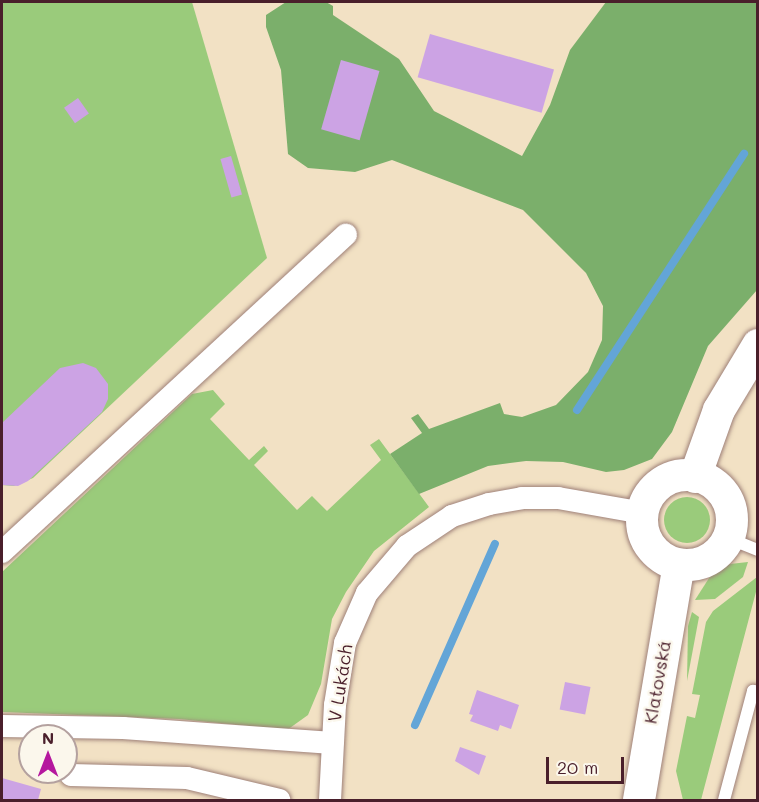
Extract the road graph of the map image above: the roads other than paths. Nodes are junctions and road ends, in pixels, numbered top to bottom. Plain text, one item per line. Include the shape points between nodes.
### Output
1 (346, 236) dead end
2 (758, 345) edge
3 (695, 477) junction
4 (643, 513) junction
5 (728, 538) junction
6 (758, 550) edge
7 (2, 552) edge
8 (679, 564) junction
9 (758, 692) edge
10 (2, 726) edge
11 (332, 743) junction
12 (78, 775) edge
13 (279, 801) edge
14 (330, 801) edge
15 (639, 801) edge
16 (724, 801) edge

1 - 7 street
2 - 3 main road via 723,403
3 - 4 main road via 678,477 662,484
3 - 5 main road via 711,483 726,498 732,518
4 - 8 main road via 644,530 651,546 663,558
4 - 11 street, V Lukách via 558,498 522,498 469,509 419,536 380,575 351,626 340,662
5 - 6 lane
5 - 8 main road via 708,560
8 - 15 main road, Klatovská
9 - 16 lane via 753,691
10 - 11 street via 147,729
11 - 14 street, V Lukách
12 - 13 street via 187,778

